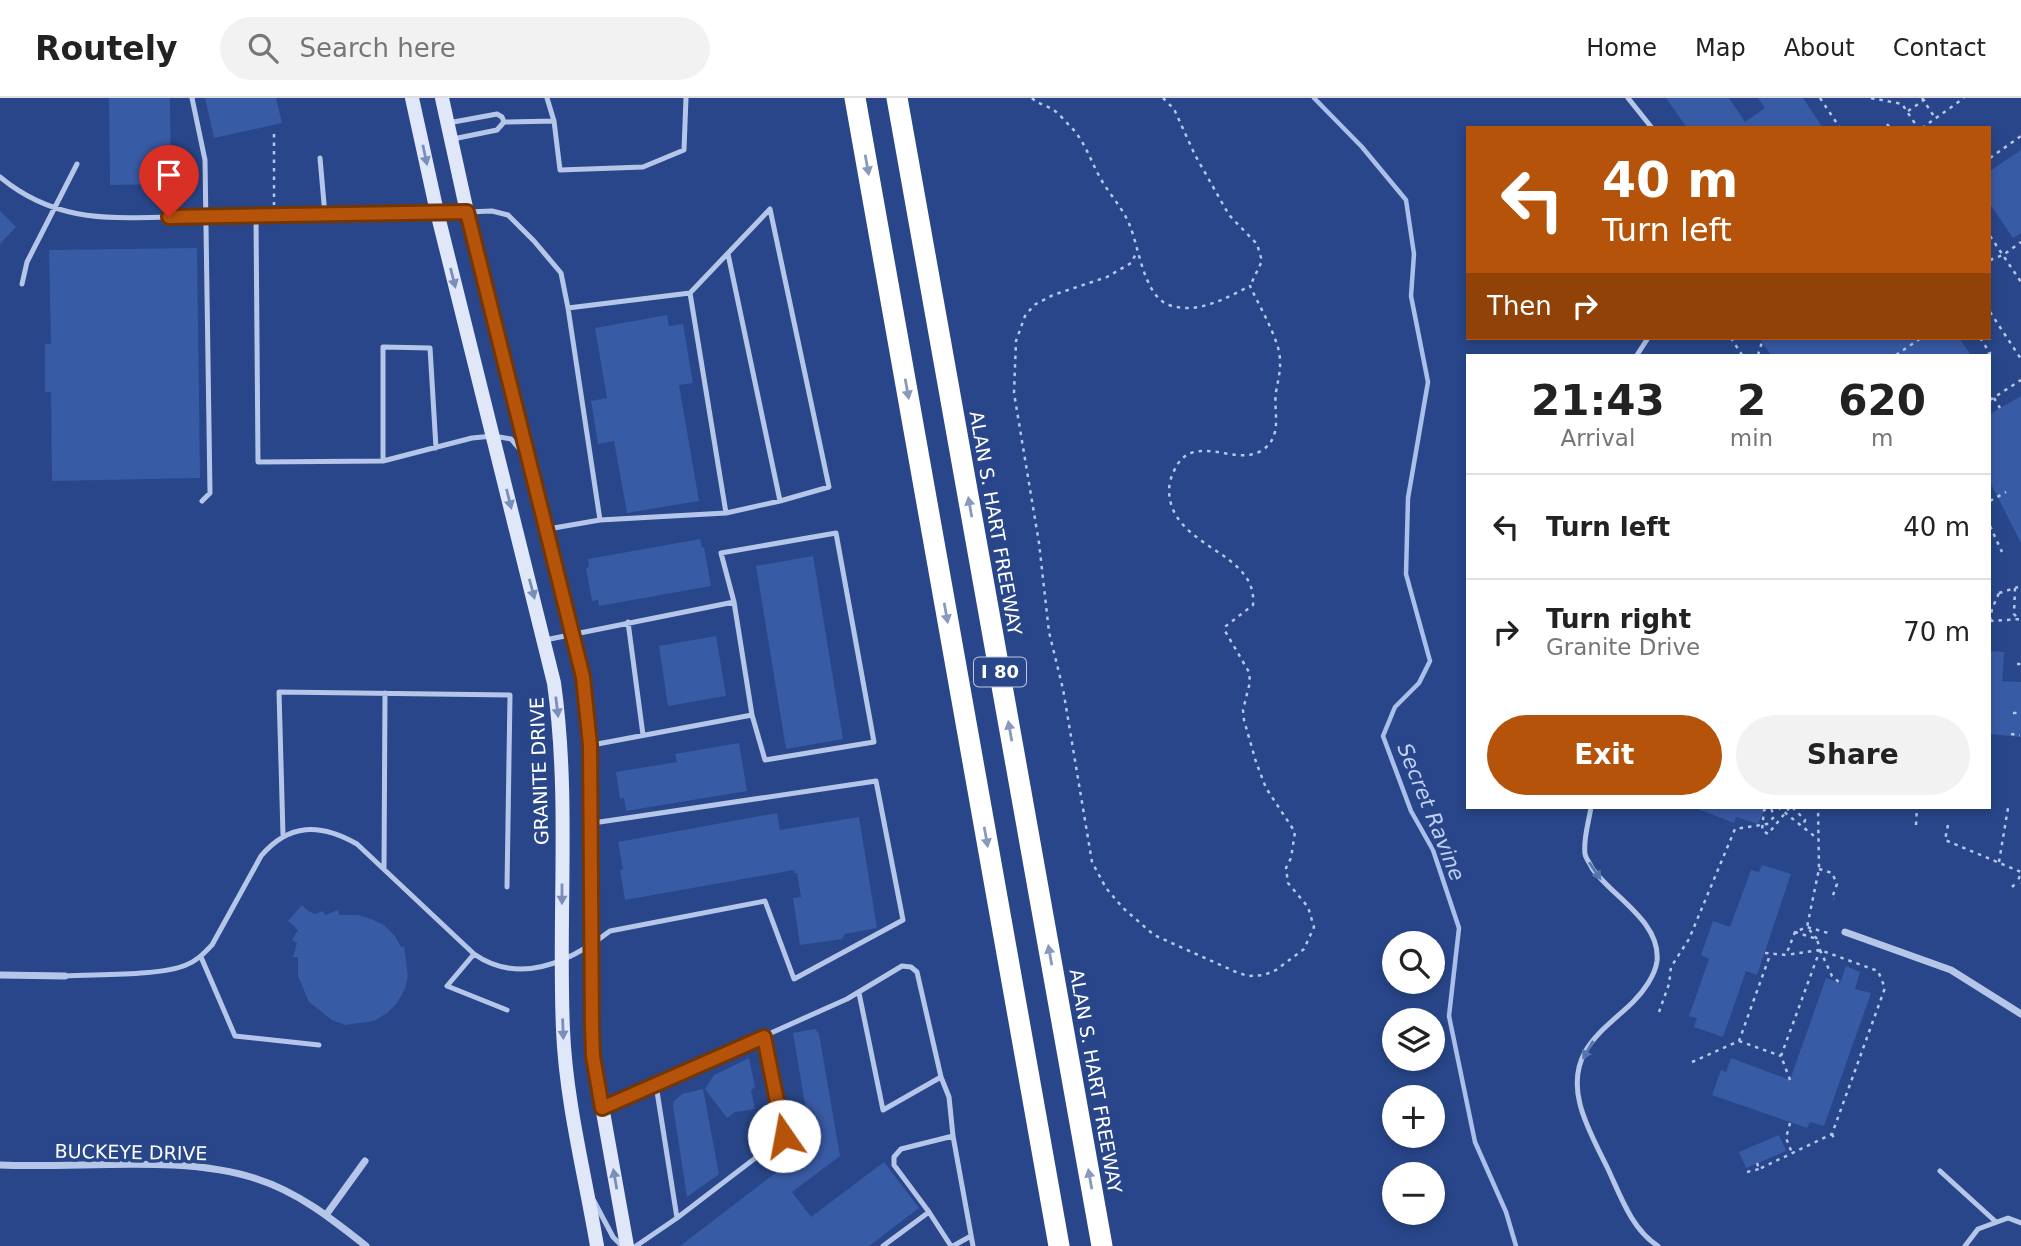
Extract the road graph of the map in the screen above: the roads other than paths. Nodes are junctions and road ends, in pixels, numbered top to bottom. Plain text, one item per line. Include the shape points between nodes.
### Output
1 (192, 98) edge
2 (412, 98) edge
3 (442, 98) edge
4 (547, 98) edge
5 (686, 98) edge
6 (855, 98) edge
7 (897, 98) edge
8 (1628, 98) edge
9 (554, 121) junction
10 (504, 122) junction
11 (447, 123) junction
12 (1650, 126) edge
13 (451, 139) junction
14 (320, 158) dead end
15 (77, 164) dead end
16 (0, 177) edge
17 (55, 209) junction
18 (437, 212) junction
19 (467, 212) junction
20 (325, 215) junction
21 (256, 216) junction
22 (206, 217) junction
23 (728, 254) junction
24 (22, 284) dead end
25 (690, 293) junction
26 (568, 308) junction
27 (493, 436) junction
28 (436, 448) junction
29 (528, 460) junction
30 (383, 461) junction
31 (202, 501) dead end
32 (780, 501) junction
33 (726, 513) junction
34 (600, 520) junction
35 (547, 530) junction
36 (734, 602) junction
37 (628, 622) junction
38 (573, 633) junction
39 (545, 640) junction
40 (385, 693) junction
41 (752, 715) junction
42 (643, 735) junction
43 (590, 745) junction
44 (1591, 809) edge
45 (590, 824) junction
46 (284, 835) junction
47 (384, 869) junction
48 (507, 887) dead end
49 (1845, 932) dead end
50 (591, 946) junction
51 (474, 954) junction
52 (201, 957) junction
53 (562, 961) junction
54 (0, 975) edge
55 (65, 976) joint
56 (859, 993) junction
57 (507, 1010) dead end
58 (2021, 1014) edge
59 (764, 1037) junction
60 (319, 1045) dead end
61 (941, 1077) junction
62 (656, 1085) junction
63 (602, 1108) junction
64 (953, 1136) junction
65 (365, 1161) dead end
66 (0, 1165) edge
67 (1940, 1171) dead end
68 (586, 1185) junction
69 (929, 1212) junction
70 (326, 1215) junction
71 (677, 1218) junction
72 (1996, 1222) junction
73 (2021, 1223) edge
74 (971, 1236) junction
75 (366, 1246) edge
76 (597, 1246) edge
77 (624, 1246) edge
78 (636, 1246) edge
79 (883, 1246) edge
80 (952, 1246) edge
81 (973, 1246) edge
82 (1059, 1246) edge
83 (1102, 1246) edge
84 (1658, 1246) edge
85 (1965, 1246) edge

1 - 22 lane via 205,160
2 -> 18 street, GRANITE DRIVE
3 - 11 street
4 - 9 lane
5 - 9 lane via 684,150 643,167 561,170
6 -> 82 highway, I 80
83 -> 7 highway, ALAN S. HART FREEWAY / I 80
8 - 12 lane
9 - 10 lane
10 - 11 lane via 497,114
10 - 13 lane via 497,130
11 - 13 street
13 - 19 street
14 - 20 lane
15 - 17 lane
16 - 17 lane via 35,202
17 - 22 lane via 79,216
17 - 24 lane via 27,262
18 - 19 street
18 - 20 street
18 -> 27 street, GRANITE DRIVE
19 - 26 lane via 508,215 561,273
19 - 29 street
20 - 21 street
21 - 22 street
21 - 30 lane via 258,462
22 - 31 lane via 209,493
23 - 25 lane
23 - 32 lane
23 - 32 lane via 771,209 829,487
25 - 26 lane
25 - 33 lane
26 - 34 lane
27 - 28 lane
27 - 29 lane via 511,439
27 -> 39 street, GRANITE DRIVE
28 - 30 lane
28 - 30 lane via 430,348 383,347
29 - 35 street
32 - 33 lane
33 - 34 lane
34 - 35 lane
35 - 38 street
36 - 37 lane
36 - 41 lane
36 - 41 lane via 721,553 836,533 874,742 765,760
37 - 38 lane
37 - 42 lane
38 - 39 lane
38 - 43 street
39 -> 53 street, GRANITE DRIVE via 561,746
40 - 46 lane via 279,692
40 - 47 lane
40 - 48 lane via 510,695
41 - 42 lane
42 - 43 lane
43 - 45 street
44 -> 84 lane via 1585,856 1603,883 1636,912 1653,939 1657,962 1643,991 1585,1052 1576,1091 1627,1210 1640,1231
45 - 50 street
45 - 50 lane via 876,781 903,920 793,979 765,901 610,932
46 - 47 lane via 313,829 343,836
46 - 52 lane via 261,856
47 - 51 lane
49 - 58 street via 1951,970
50 - 53 lane
50 - 63 street via 593,1056
51 - 53 lane via 499,967 545,968
51 - 57 lane via 447,986
52 - 55 lane via 166,970
52 - 60 lane via 236,1035
53 -> 68 street, GRANITE DRIVE via 565,1057
54 - 55 street
56 - 59 lane
56 - 61 lane via 902,966 917,972
56 - 61 lane via 883,1110
59 - 62 lane
59 - 71 lane via 784,1136
61 - 64 lane via 949,1097
62 - 63 lane
62 - 71 lane
77 -> 63 street
64 - 69 lane via 901,1149 894,1157 894,1165
64 - 74 lane
65 - 70 street
66 - 70 street, BUCKEYE DRIVE via 224,1170 277,1187
67 - 72 lane
68 - 76 street, GRANITE DRIVE
68 - 77 lane via 613,1237
69 - 79 lane
69 - 80 lane
70 - 75 street, BUCKEYE DRIVE
71 - 78 lane
72 - 73 lane via 2008,1218
72 - 85 lane via 1978,1229
74 - 80 lane
74 - 81 lane

